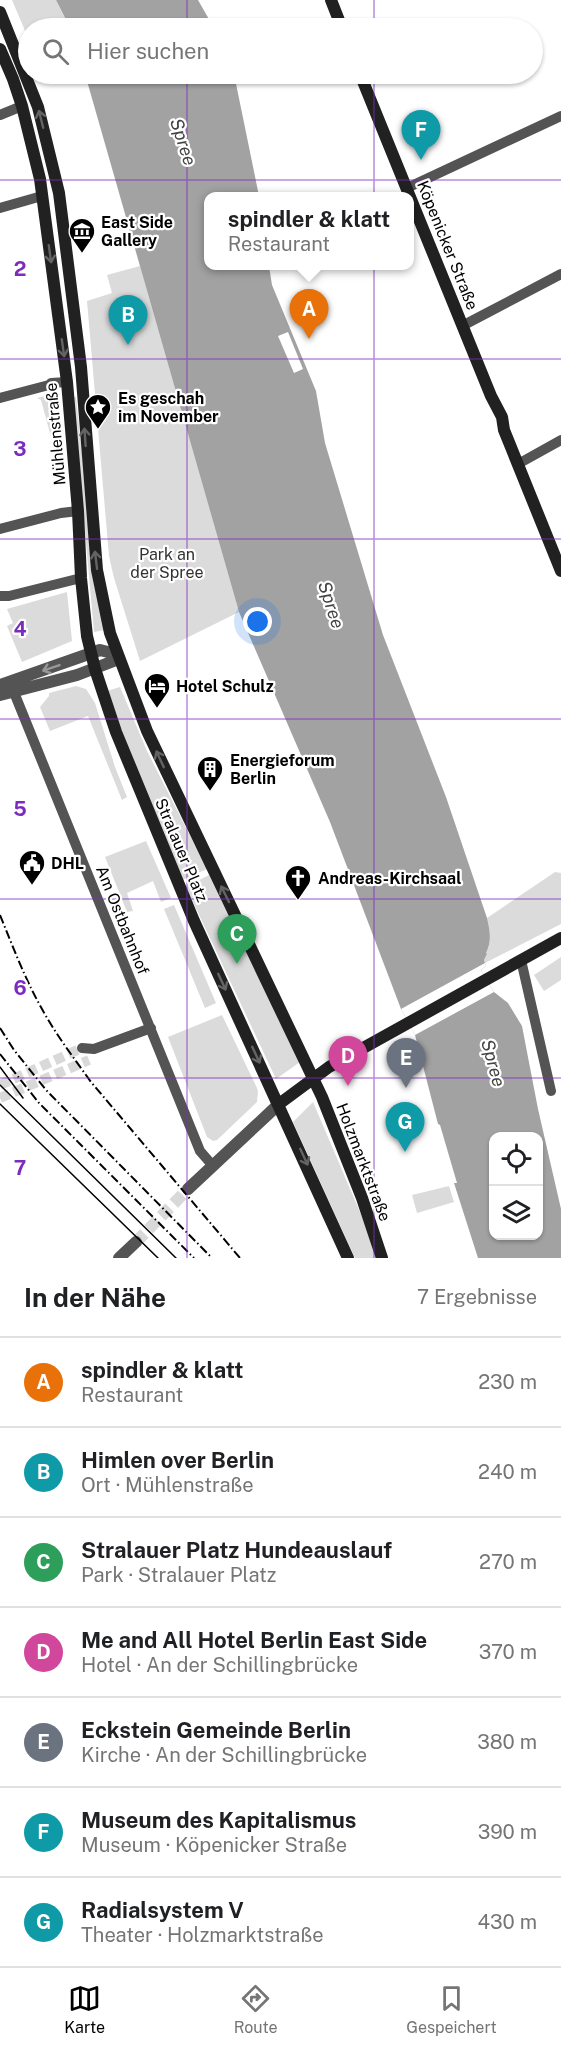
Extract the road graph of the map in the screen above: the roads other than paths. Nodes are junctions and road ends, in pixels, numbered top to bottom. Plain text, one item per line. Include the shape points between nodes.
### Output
1 (331, 0) edge
2 (0, 12) edge
3 (338, 18) edge
4 (0, 49) edge
5 (18, 57) edge
6 (29, 84) edge
7 (364, 84) edge
8 (22, 106) junction
9 (0, 115) edge
10 (561, 116) edge
11 (407, 188) junction
12 (409, 192) edge
13 (59, 193) junction
14 (42, 196) junction
15 (414, 206) edge
16 (0, 208) edge
17 (561, 274) edge
18 (462, 326) junction
19 (67, 382) junction
20 (82, 382) junction
21 (0, 398) edge
22 (561, 440) edge
23 (518, 464) junction
24 (78, 511) junction
25 (0, 529) edge
26 (561, 571) edge
27 (81, 578) junction
28 (0, 596) edge
29 (91, 652) junction
30 (119, 659) junction
31 (95, 669) junction
32 (8, 686) edge
33 (0, 695) edge
34 (561, 938) edge
35 (521, 960) junction
36 (151, 1028) junction
37 (82, 1048) tunnel mouth
38 (313, 1078) junction
39 (552, 1091) dead end
40 (279, 1104) junction
41 (213, 1166) junction
42 (188, 1190) tunnel mouth
43 (136, 1242) tunnel mouth
44 (119, 1258) edge
45 (348, 1258) edge
46 (382, 1258) edge

1 - 3 main road
5 -> 2 main road, Mühlenstraße
4 - 8 main road, Mühlenstraße
13 -> 6 main road, Mühlenstraße
7 - 11 main road, Köpenicker Straße
8 - 9 street
8 - 14 main road, Mühlenstraße
10 - 11 street
11 - 12 main road, Köpenicker Straße
13 - 14 main road
13 - 20 main road, Mühlenstraße
14 - 16 street
14 -> 19 main road, Mühlenstraße
15 - 18 main road, Köpenicker Straße
17 - 18 street
18 - 23 main road, Köpenicker Straße
19 - 20 main road
19 - 21 street
19 - 24 main road, Mühlenstraße
30 -> 20 main road, Mühlenstraße via 97,570
22 - 23 street
23 - 26 main road, Köpenicker Straße
24 - 25 street
24 - 27 main road, Mühlenstraße
27 - 28 street
27 - 29 main road, Mühlenstraße
29 - 30 street via 108,652
29 - 31 main road, Mühlenstraße
29 -> 32 street
30 - 31 street
38 -> 30 main road, Stralauer Platz via 147,731
31 - 32 street
31 -> 40 main road, Stralauer Platz via 116,732 190,912
32 - 33 street
32 - 36 street, Am Ostbahnhof
34 - 35 main road
35 - 38 main road
35 - 39 street
36 - 37 street via 92,1054
36 - 41 street, Am Ostbahnhof via 200,1151
38 - 40 main road
38 - 46 main road, Holzmarktstraße
40 - 41 street
40 -> 45 main road
41 - 42 street
43 - 44 street

